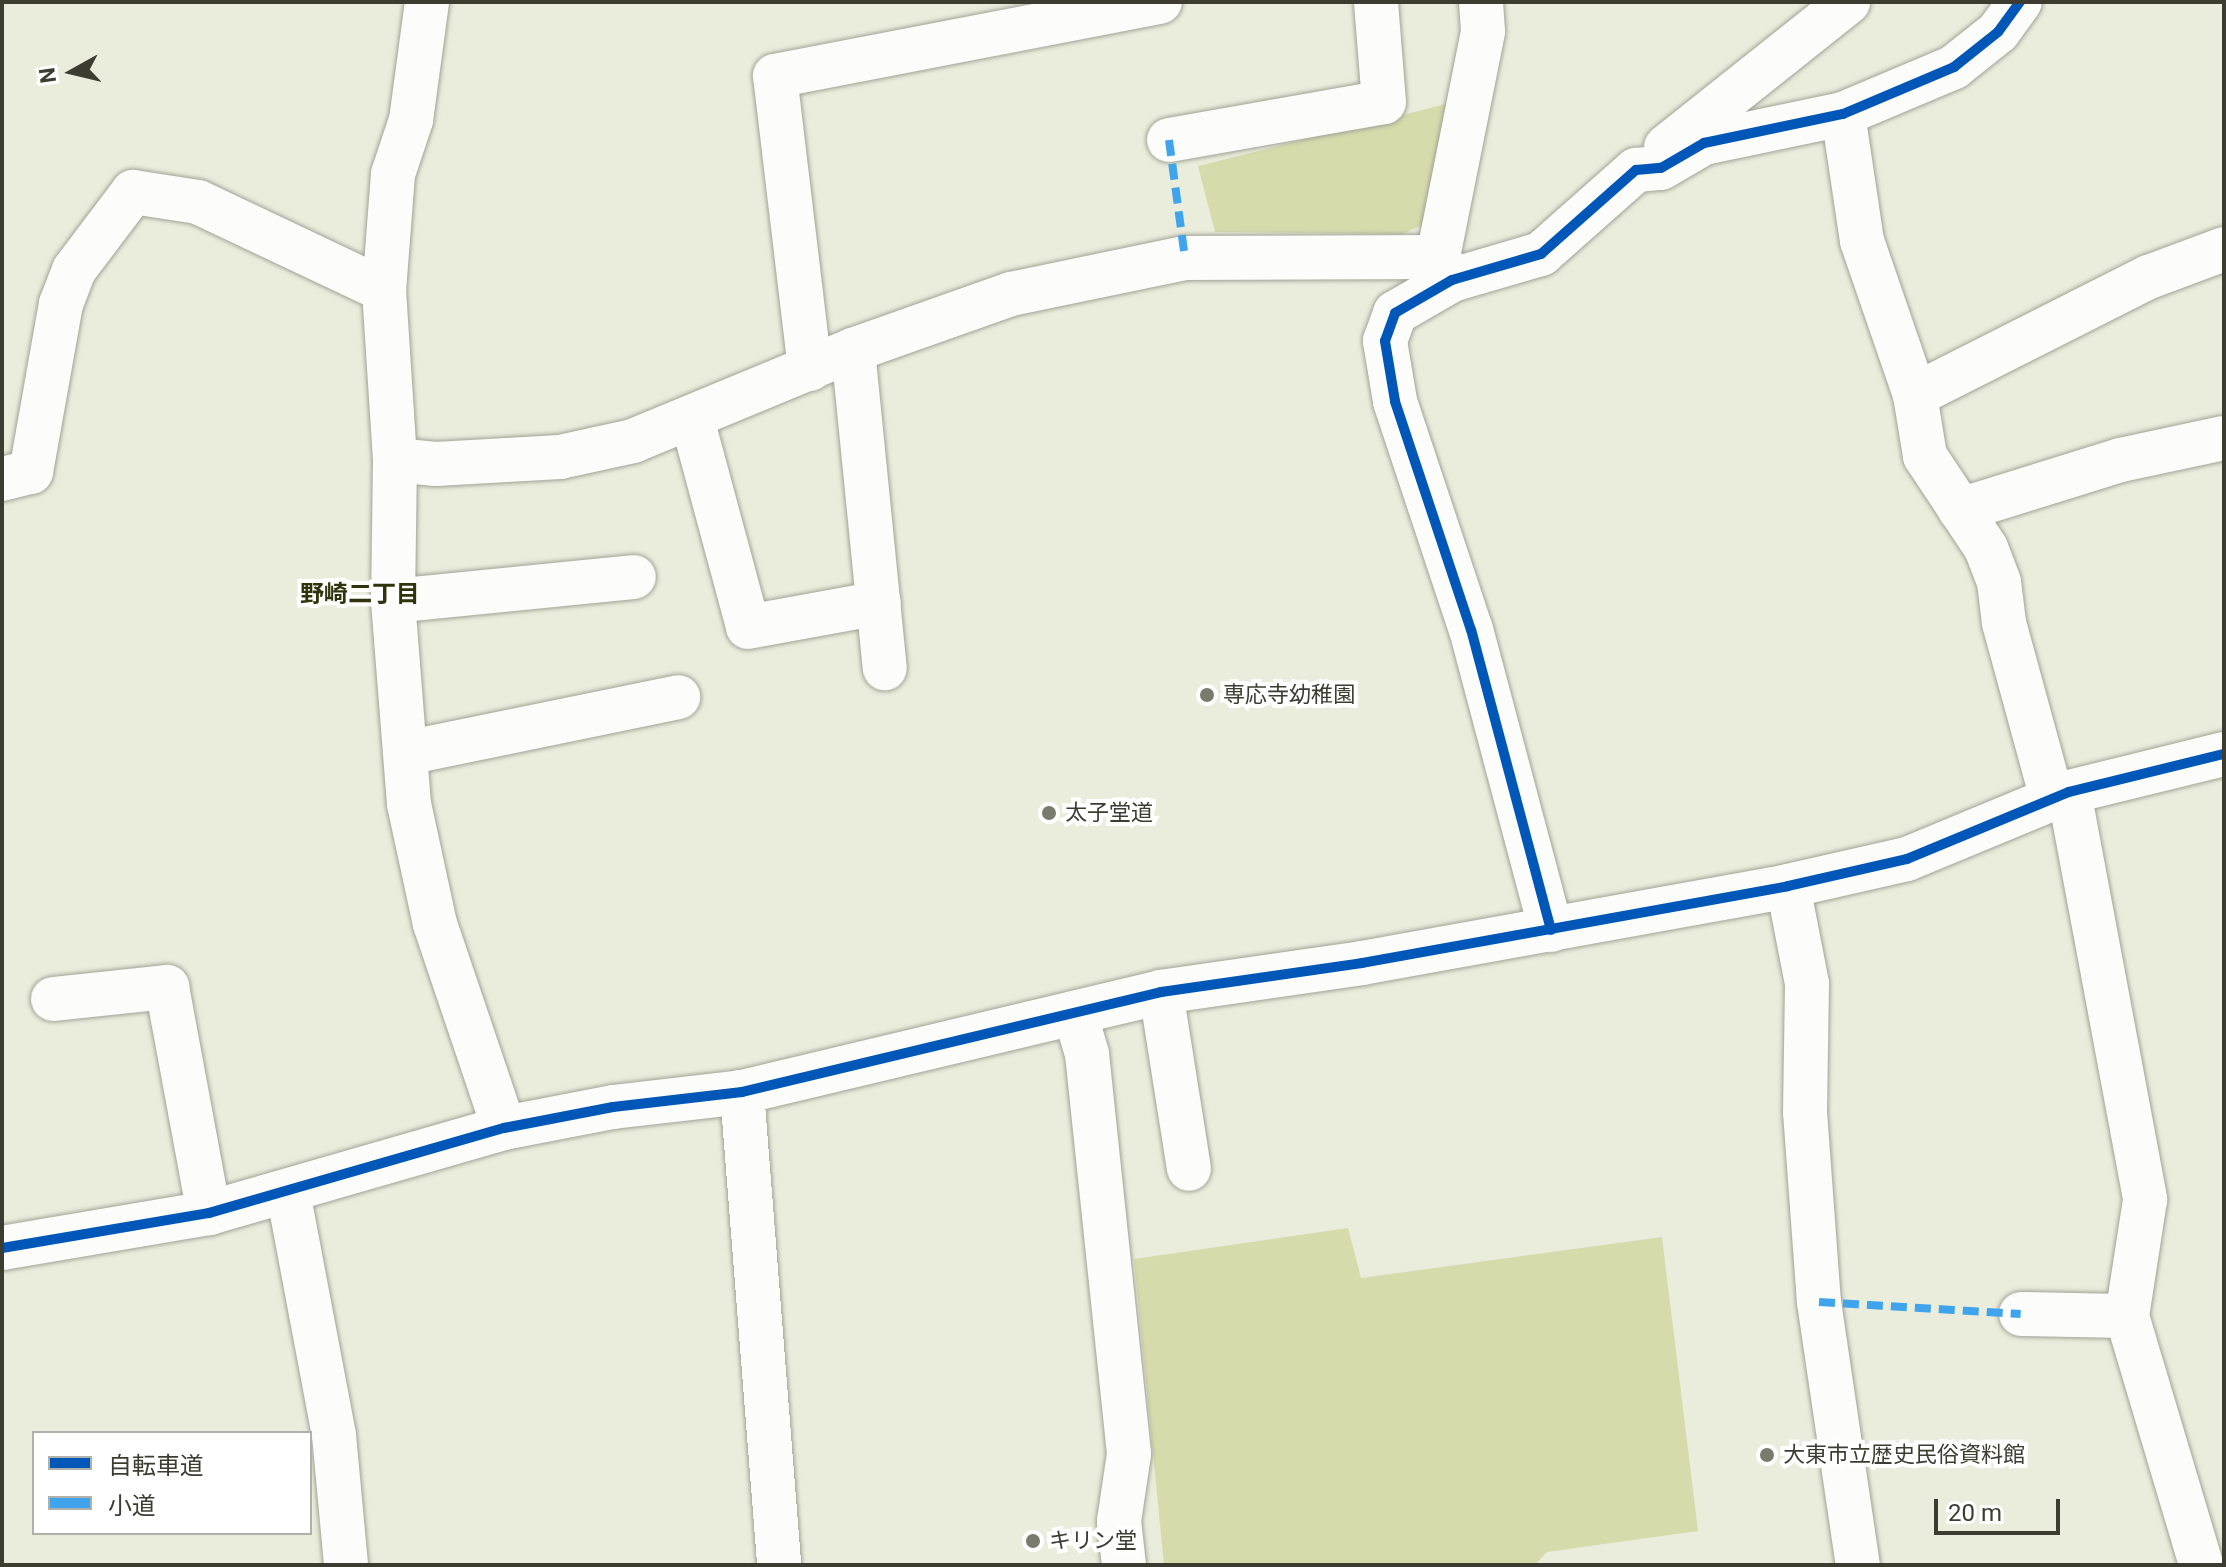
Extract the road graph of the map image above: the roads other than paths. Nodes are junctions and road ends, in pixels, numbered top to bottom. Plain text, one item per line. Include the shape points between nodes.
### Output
1 (427, 2) edge
2 (1160, 2) edge
3 (1376, 2) edge
4 (1481, 2) edge
5 (1848, 2) edge
6 (2020, 2) edge
7 (1843, 114) junction
8 (1169, 140) dead end
9 (1636, 170) junction
10 (2224, 249) edge
11 (1445, 268) junction
12 (384, 290) junction
13 (853, 350) junction
14 (810, 369) junction
15 (1915, 395) junction
16 (692, 419) junction
17 (2224, 438) edge
18 (395, 460) junction
19 (2, 479) edge
20 (1960, 510) junction
21 (634, 577) dead end
22 (393, 601) junction
23 (879, 603) junction
24 (885, 668) dead end
25 (678, 697) dead end
26 (406, 753) junction
27 (2224, 754) edge
28 (2060, 795) junction
29 (1788, 886) junction
30 (1551, 930) junction
31 (1161, 992) junction
32 (53, 999) dead end
33 (1075, 1013) junction
34 (742, 1092) junction
35 (504, 1128) junction
36 (1189, 1169) dead end
37 (288, 1192) junction
38 (209, 1213) junction
39 (2, 1248) edge
40 (2021, 1314) dead end
41 (2127, 1316) junction
42 (346, 1565) edge
43 (779, 1565) edge
44 (1124, 1565) edge
45 (1858, 1565) edge
46 (2201, 1565) edge

1 - 12 street via 411,120 393,174
2 - 14 street via 775,76
3 - 8 street via 1384,102
4 - 11 street via 1483,31
5 - 9 street
6 - 7 street via 1998,32 1954,67
7 - 9 street via 1704,143 1661,168
7 - 15 street via 1862,241
9 - 11 street via 1541,254
10 - 15 street via 2149,277
11 - 13 street via 1185,258 1011,294
11 - 30 street via 1395,313 1385,341 1395,401 1471,630
12 - 18 street
12 - 19 street via 198,202 133,192 74,270 61,304 31,472
13 - 14 street
13 - 23 street
14 - 16 street
15 - 20 street via 1925,456
16 - 18 street via 633,441 560,457 436,464
16 - 23 street via 748,627
17 - 20 street via 2121,460
18 - 22 street
20 - 28 street via 1986,548 1999,582 2004,623
21 - 22 street
22 - 26 street
23 - 24 street
25 - 26 street
26 - 35 street via 409,804 435,924
27 - 28 street
28 - 29 street via 1907,859
28 - 41 street via 2145,1200
29 - 30 street
29 - 45 street via 1807,984 1805,1112 1819,1302
30 - 31 street
31 - 33 street
31 - 36 street
32 - 38 street via 167,987
33 - 34 street
33 - 44 street via 1087,1054 1129,1454 1119,1521
34 - 35 street via 613,1107
34 - 43 street
35 - 37 street
37 - 38 street
37 - 42 street via 334,1435
38 - 39 street
40 - 41 street
41 - 46 street

